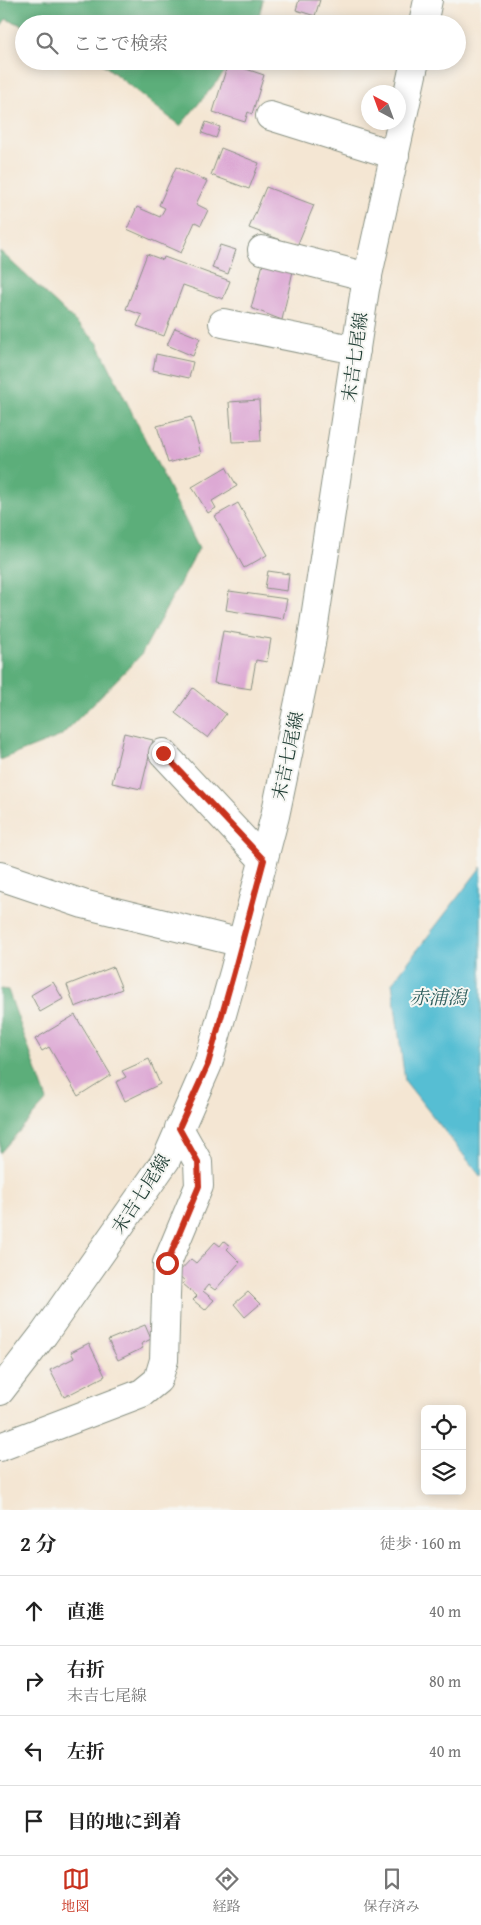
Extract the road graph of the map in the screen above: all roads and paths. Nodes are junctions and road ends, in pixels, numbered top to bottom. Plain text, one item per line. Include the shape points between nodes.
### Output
1 (428, 0) edge
2 (425, 15) edge
3 (413, 70) edge
4 (270, 116) dead end
5 (395, 154) junction
6 (262, 250) dead end
7 (368, 277) junction
8 (223, 323) dead end
9 (356, 350) junction
10 (163, 753) dead end
11 (264, 860) junction
12 (0, 876) edge
13 (242, 943) junction
14 (179, 1128) junction
15 (0, 1391) edge
16 (0, 1447) edge

1 - 2 main road
3 - 5 main road, 末吉七尾線
4 - 5 main road
5 - 7 main road, 末吉七尾線
6 - 7 main road
7 - 9 main road, 末吉七尾線
8 - 9 main road
9 - 11 main road, 末吉七尾線 via 311,644
10 - 11 main road
11 - 13 main road, 末吉七尾線
12 - 13 main road via 83,904
13 - 14 main road, 末吉七尾線 via 208,1064
14 - 15 main road, 末吉七尾線 via 160,1168 44,1334
14 - 16 main road via 198,1162 199,1186 167,1263 164,1360 158,1380 142,1393

